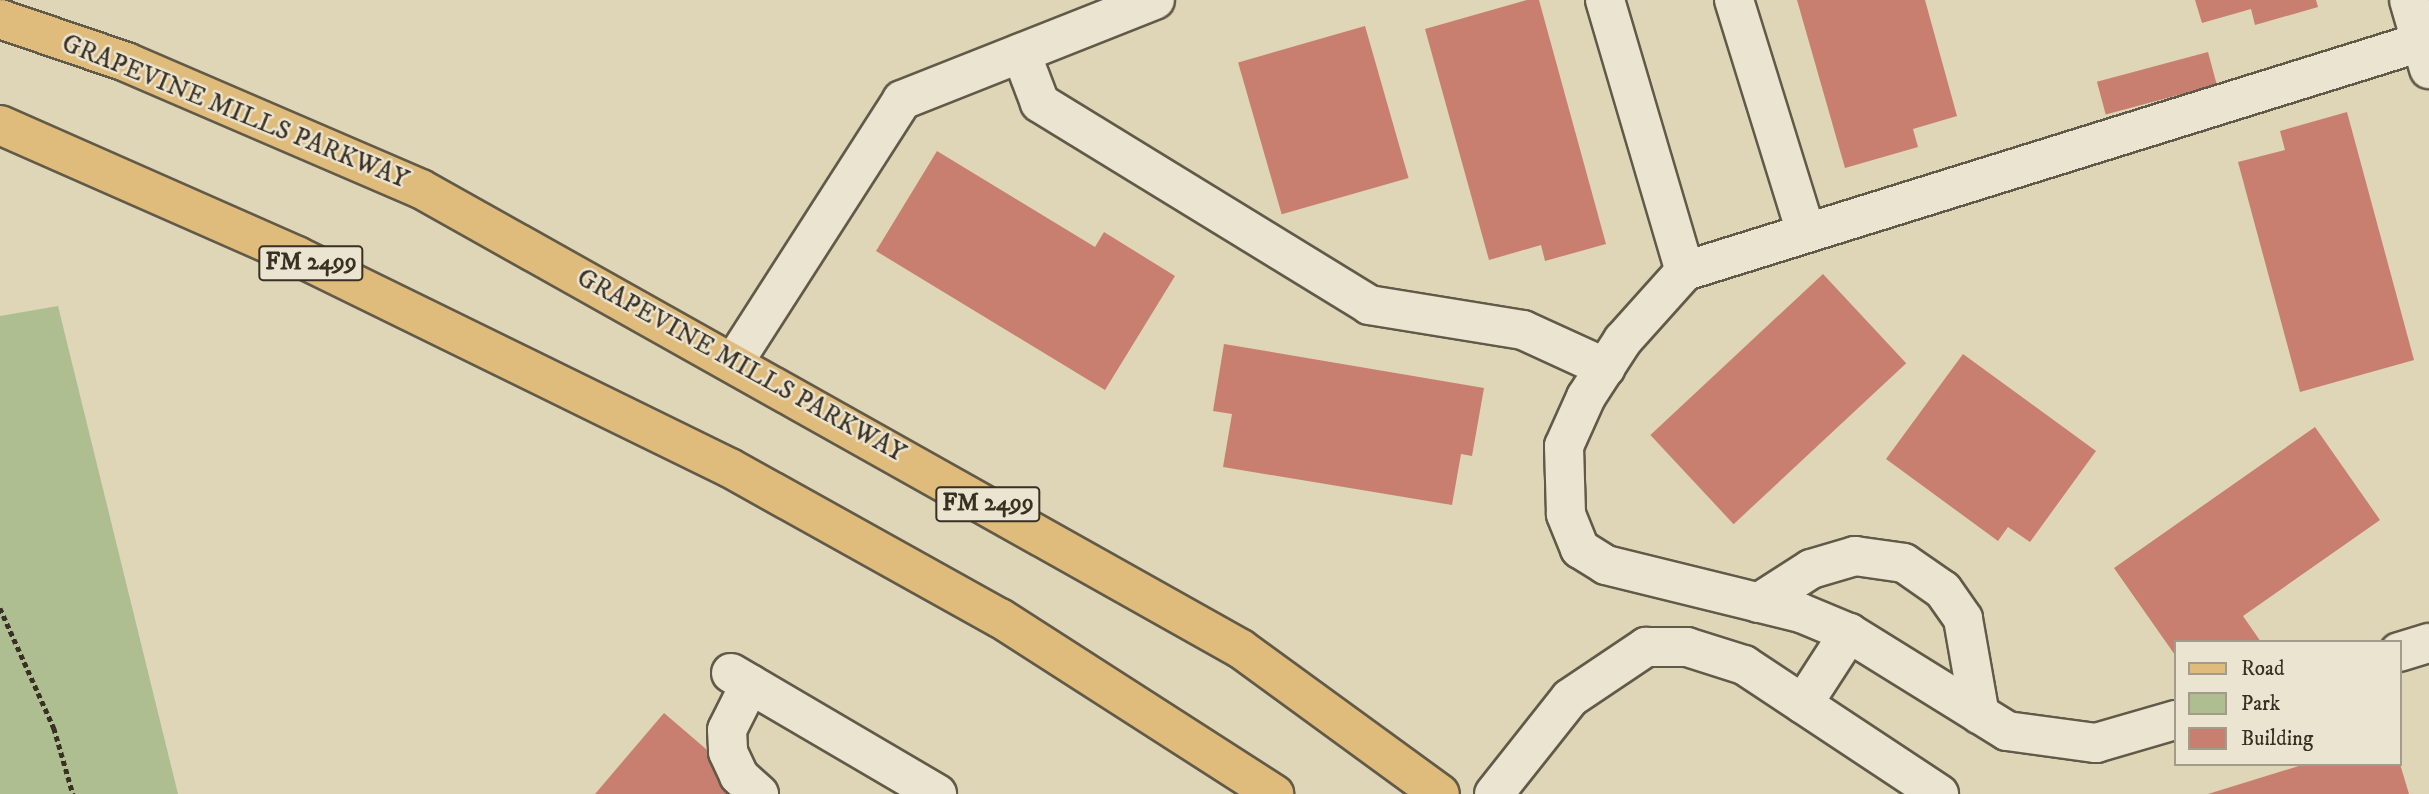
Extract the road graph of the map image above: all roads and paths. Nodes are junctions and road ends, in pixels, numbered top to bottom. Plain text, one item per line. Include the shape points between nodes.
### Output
1 (28, 0) edge
2 (1155, 0) edge
3 (1605, 0) edge
4 (1734, 0) edge
5 (2409, 0) edge
6 (0, 19) edge
7 (78, 46) junction
8 (1021, 53) junction
9 (2425, 56) edge
10 (0, 125) edge
11 (1805, 230) junction
12 (1685, 271) junction
13 (734, 362) junction
14 (1606, 368) junction
15 (1758, 603) junction
16 (0, 608) edge
17 (1849, 633) junction
18 (2429, 643) edge
19 (2401, 651) edge
20 (1803, 704) junction
21 (1980, 715) junction
22 (2174, 720) edge
23 (73, 794) edge
24 (759, 794) edge
25 (937, 794) edge
26 (1275, 794) edge
27 (1440, 794) edge
28 (1494, 794) edge
29 (1938, 794) edge

1 - 7 main road
2 - 8 lane
3 - 12 lane
4 - 11 lane
5 - 9 lane
6 - 7 main road, GRAPEVINE MILLS PARKWAY / FM 2499
7 - 13 main road, GRAPEVINE MILLS PARKWAY / FM 2499 via 421,189
8 - 13 lane via 902,100
8 - 14 lane via 1040,103 1369,305 1523,330
9 - 11 lane
10 - 26 main road, FM 2499 via 297,256 730,468 1000,618
11 - 12 lane
12 - 14 lane via 1623,341
13 - 27 main road, GRAPEVINE MILLS PARKWAY / FM 2499 via 1241,649
14 - 15 lane via 1563,446 1566,514 1580,549 1606,565
15 - 17 lane
15 - 21 lane via 1811,569 1855,556 1904,563 1943,590 1963,619
16 - 23 path via 54,728
17 - 20 lane
17 - 21 lane
18 - 19 lane
20 - 28 lane via 1744,666 1687,647 1646,647 1570,698
20 - 29 lane
21 - 22 lane via 2007,731 2096,743
24 - 25 lane via 739,776 728,752 727,730 741,679

